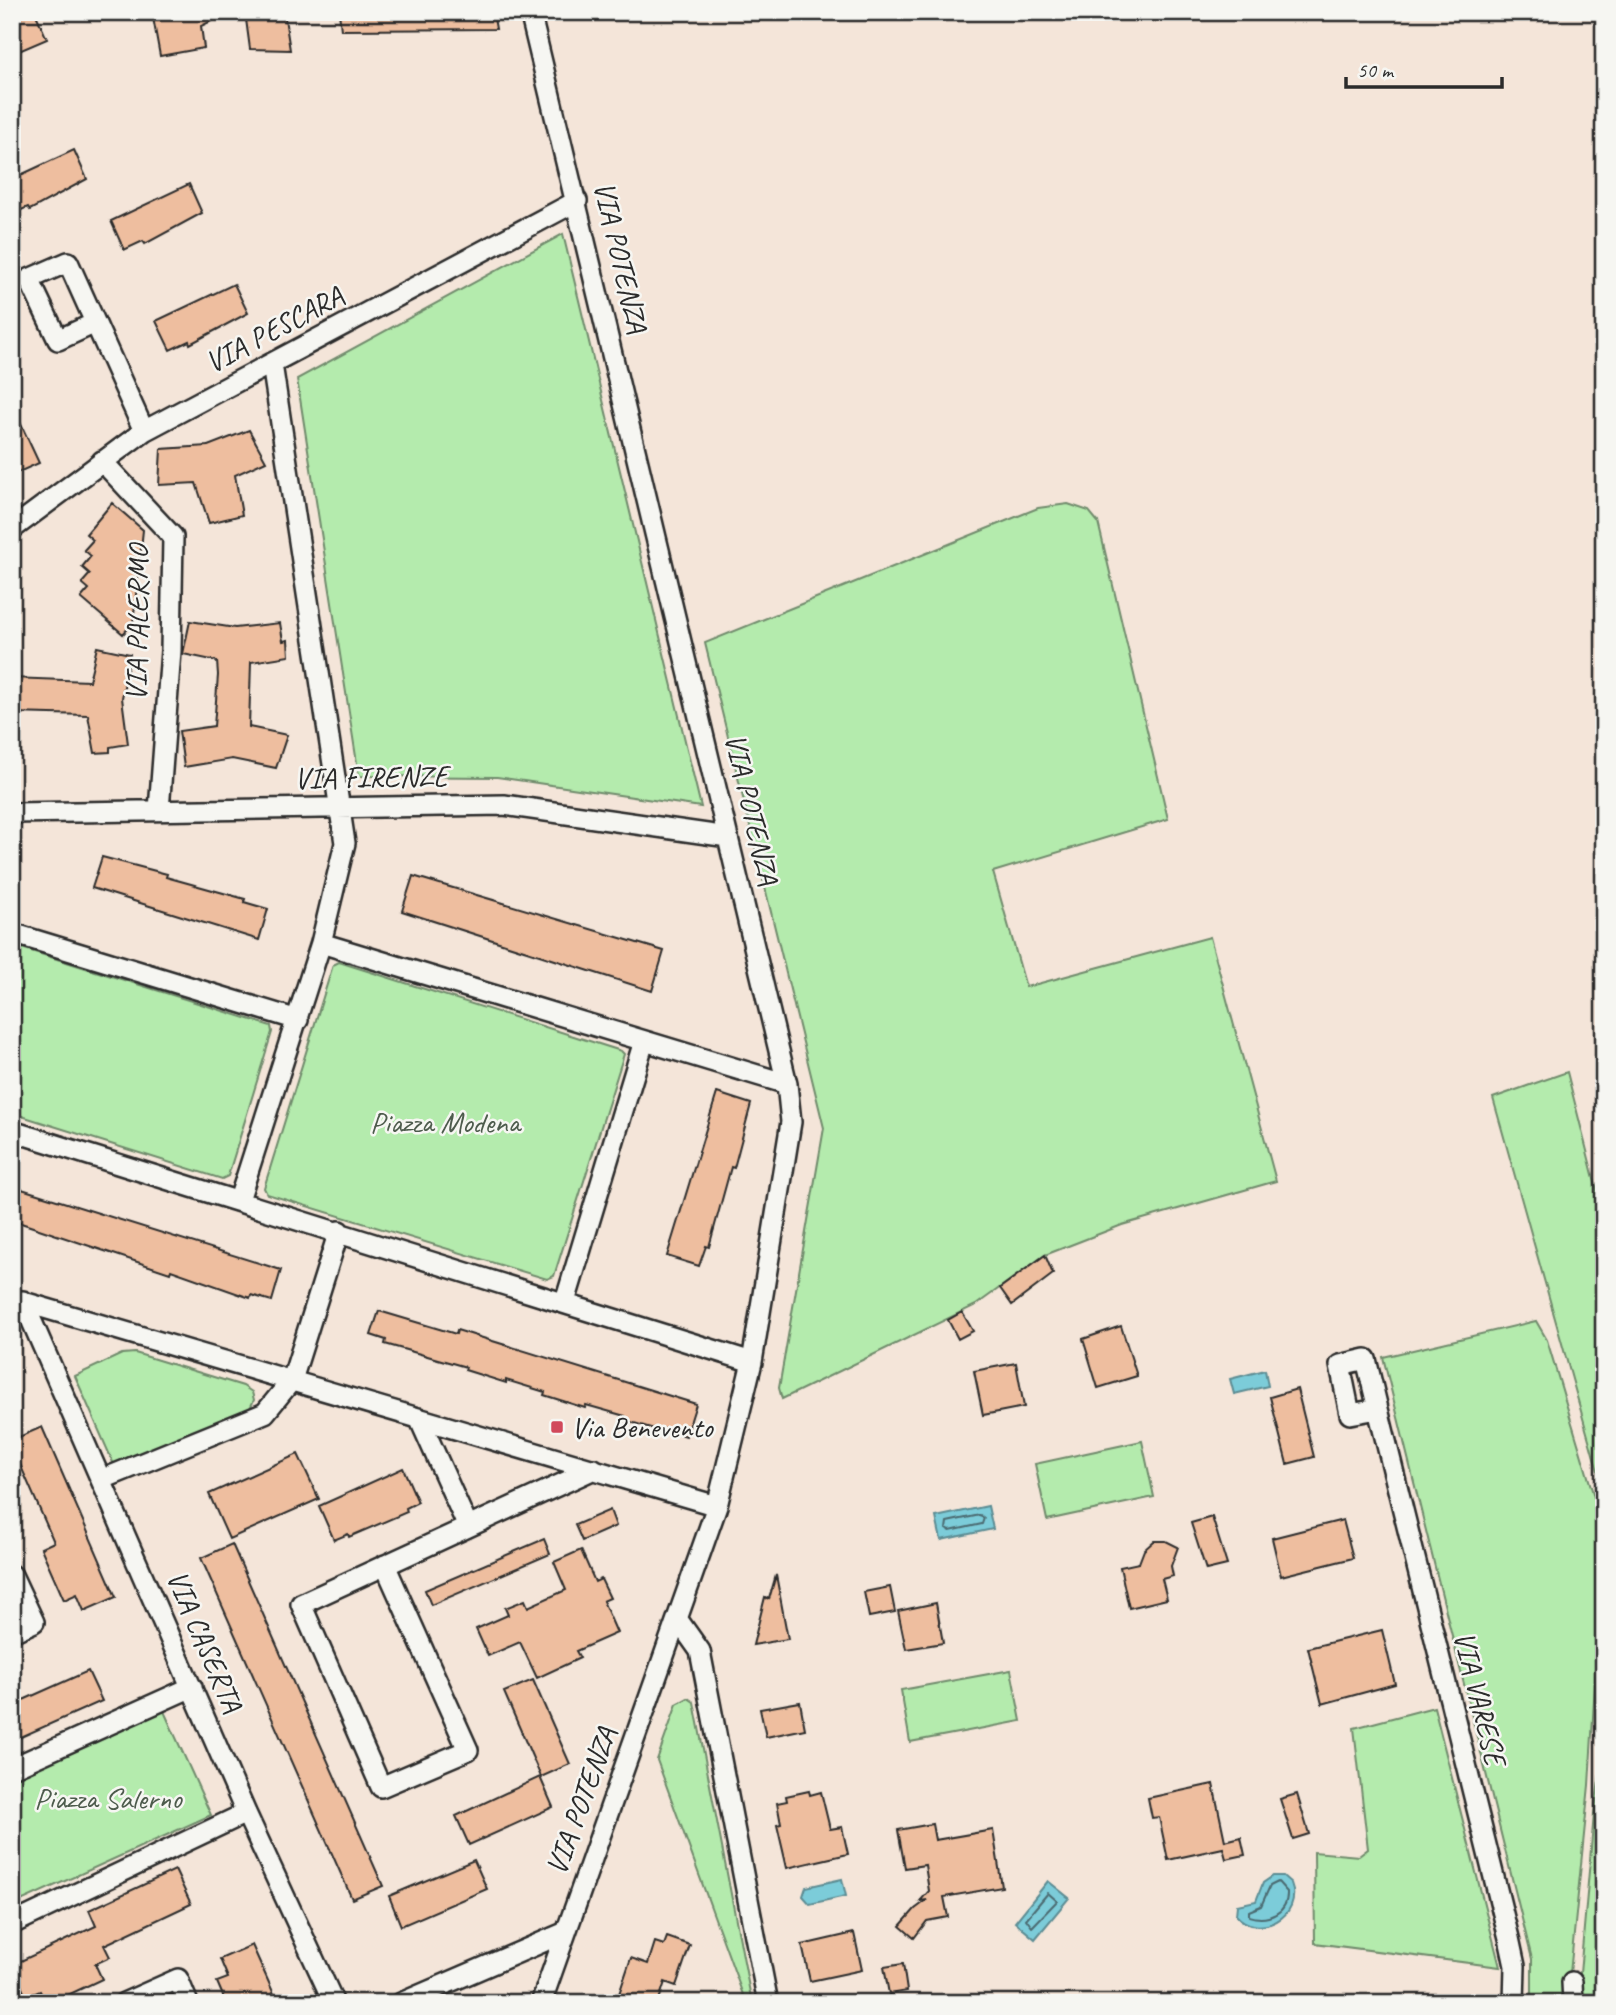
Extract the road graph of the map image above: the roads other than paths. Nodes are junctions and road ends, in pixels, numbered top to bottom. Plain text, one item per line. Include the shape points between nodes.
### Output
1 (530, 12) edge
2 (577, 201) junction
3 (95, 323) dead end
4 (272, 364) junction
5 (144, 431) junction
6 (102, 461) junction
7 (12, 529) edge
8 (341, 806) junction
9 (159, 810) junction
10 (12, 814) edge
11 (728, 837) junction
12 (12, 933) edge
13 (321, 943) junction
14 (298, 1020) junction
15 (644, 1041) junction
16 (787, 1084) junction
17 (12, 1131) edge
18 (239, 1200) junction
19 (339, 1231) junction
20 (18, 1300) edge
21 (565, 1303) junction
22 (752, 1362) junction
23 (292, 1380) junction
24 (1378, 1409) dead end
25 (419, 1418) junction
26 (594, 1469) junction
27 (103, 1479) junction
28 (717, 1506) junction
29 (468, 1527) junction
30 (385, 1565) junction
31 (12, 1575) edge
32 (678, 1620) junction
33 (12, 1632) edge
34 (192, 1687) junction
35 (12, 1768) edge
36 (246, 1813) junction
37 (12, 1924) edge
38 (566, 1932) junction
39 (1572, 1982) dead end
40 (124, 2003) edge
41 (188, 2003) edge
42 (334, 2003) edge
43 (401, 2003) edge
44 (541, 2003) edge
45 (768, 2003) edge
46 (1514, 2003) edge
47 (1573, 2003) edge

1 - 2 street, VIA POTENZA
2 - 4 street, VIA PESCARA
2 - 11 street, VIA POTENZA
3 - 5 street
4 - 5 street, VIA PESCARA
4 - 8 street
5 - 6 street, VIA PESCARA
6 - 7 street, VIA PESCARA
6 - 9 street, VIA PALERMO via 173,537 171,651
8 - 9 street, VIA FIRENZE
8 - 11 street, VIA FIRENZE via 504,805
8 - 13 street via 345,844
9 - 10 street, VIA FIRENZE
11 - 16 street, VIA POTENZA
12 - 14 street
13 - 14 street
13 - 15 street
14 - 18 street
15 - 16 street
15 - 21 street
16 - 22 street, VIA POTENZA via 791,1122
17 - 18 street
18 - 19 street
19 - 21 street
19 - 23 street
20 - 23 street
20 - 27 street, VIA CASERTA
21 - 22 street
22 - 28 street, VIA POTENZA
23 - 25 street
23 - 27 street via 265,1413
24 - 46 street, VIA VARESE via 1513,1957
25 - 26 street
25 - 29 street
26 - 28 street
26 - 29 street
27 - 34 street, VIA CASERTA
28 - 32 street, VIA POTENZA
29 - 30 street
30 - 30 street via 301,1604 381,1787 468,1750
31 - 33 street via 34,1622
32 - 38 street, VIA POTENZA
32 - 45 street via 700,1651
34 - 35 street
34 - 36 street, VIA CASERTA
36 - 37 street
36 - 42 street, VIA CASERTA
38 - 43 street
38 - 44 street, VIA POTENZA
39 - 47 street
40 - 41 street via 178,1979

